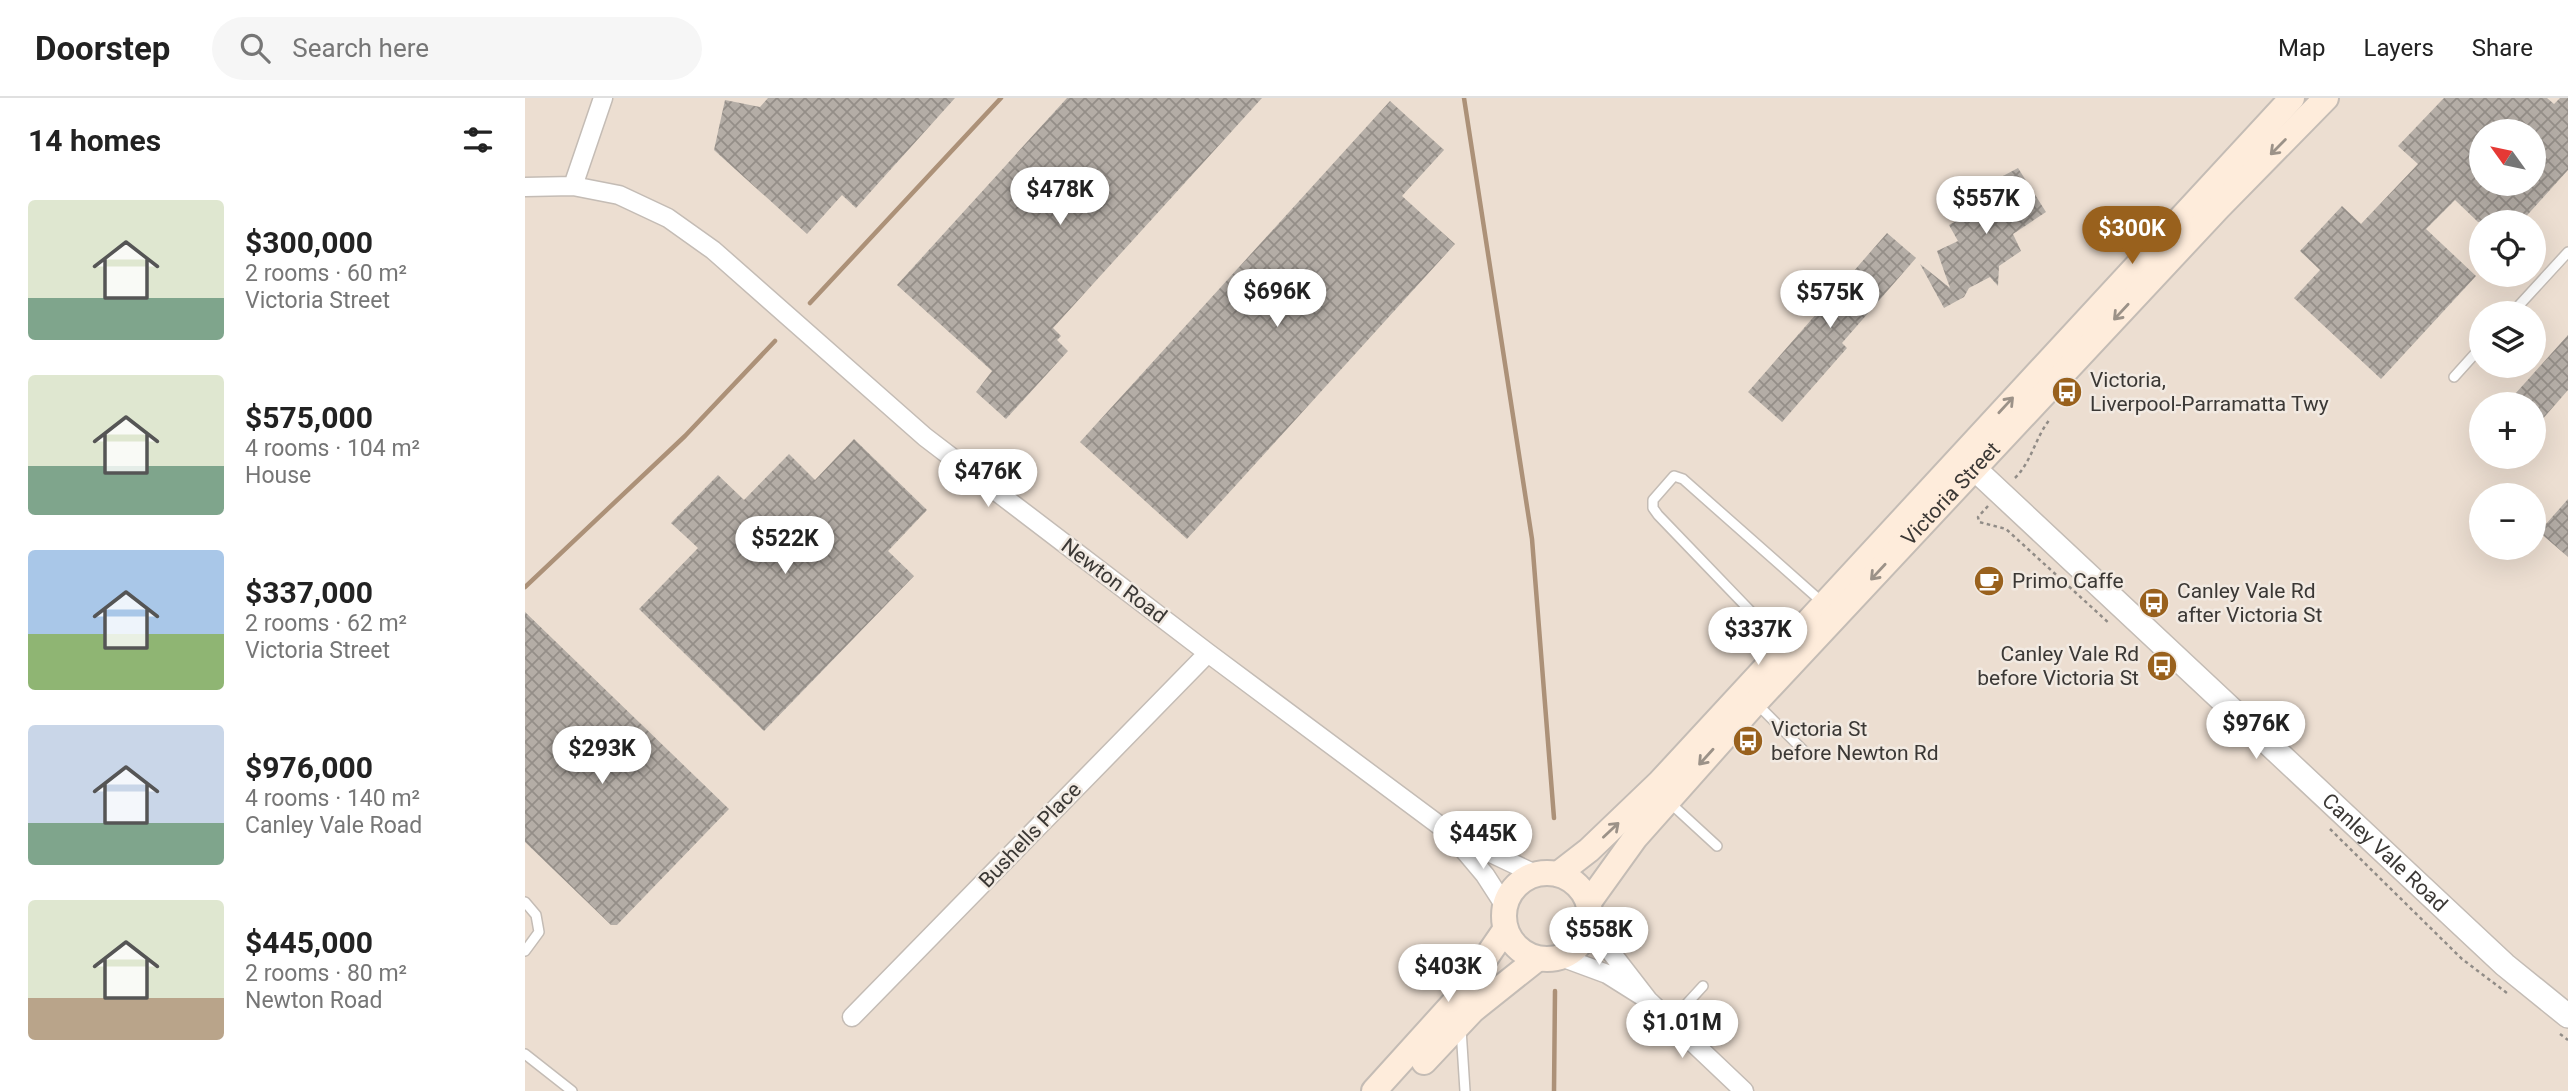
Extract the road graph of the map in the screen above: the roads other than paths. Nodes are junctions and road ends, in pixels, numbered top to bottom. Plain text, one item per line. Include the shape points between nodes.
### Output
1 (603, 98) edge
2 (2292, 98) edge
3 (2326, 98) edge
4 (573, 186) junction
5 (525, 187) edge
6 (2568, 252) edge
7 (2523, 301) edge
8 (2469, 360) edge
9 (2454, 377) dead end
10 (1967, 462) junction
11 (1823, 603) junction
12 (1784, 646) junction
13 (1208, 653) junction
14 (1755, 703) junction
15 (1806, 753) dead end
16 (1667, 800) junction
17 (1451, 834) junction
18 (1717, 846) dead end
19 (1547, 874) junction
20 (525, 902) edge
21 (1590, 908) junction
22 (1505, 918) junction
23 (525, 951) edge
24 (1549, 958) junction
25 (1703, 986) dead end
26 (1648, 1000) junction
27 (852, 1017) dead end
28 (1670, 1022) junction
29 (1460, 1024) junction
30 (2563, 1024) edge
31 (525, 1054) edge
32 (572, 1091) edge
33 (1374, 1091) edge
34 (1397, 1091) edge
35 (1465, 1091) edge
36 (1744, 1091) edge

1 - 4 street
10 -> 2 main road, Victoria Street
3 -> 10 main road, Victoria Street
4 - 5 street, Newton Road
4 - 13 street, Newton Road via 619,195 644,206 713,250 925,437
6 - 7 lane
8 - 9 lane
10 - 11 main road, Victoria Street
10 -> 14 main road, Victoria Street
10 - 30 street, Canley Vale Road
11 - 12 main road, Victoria Street
11 - 12 lane via 1693,486 1674,477 1653,500 1653,508 1719,582
19 -> 12 main road, Victoria Street via 1622,819
13 - 17 street, Newton Road
13 - 27 street, Bushells Place
14 - 15 lane
14 -> 16 main road, Victoria Street
16 - 18 lane
16 - 21 main road, Victoria Street via 1606,874
17 - 19 street, Newton Road
17 - 22 street via 1485,875
19 - 21 main road via 1582,889
19 - 22 main road via 1516,886
20 - 23 lane via 536,915 540,932
21 - 24 main road via 1581,944
21 - 26 street via 1607,947
22 - 24 main road via 1512,943 1523,953
22 - 33 main road via 1459,997
24 - 26 street via 1607,974
24 - 29 main road
25 - 28 lane
26 - 28 street
28 - 36 street
29 - 34 main road
29 - 35 lane
31 - 32 lane

